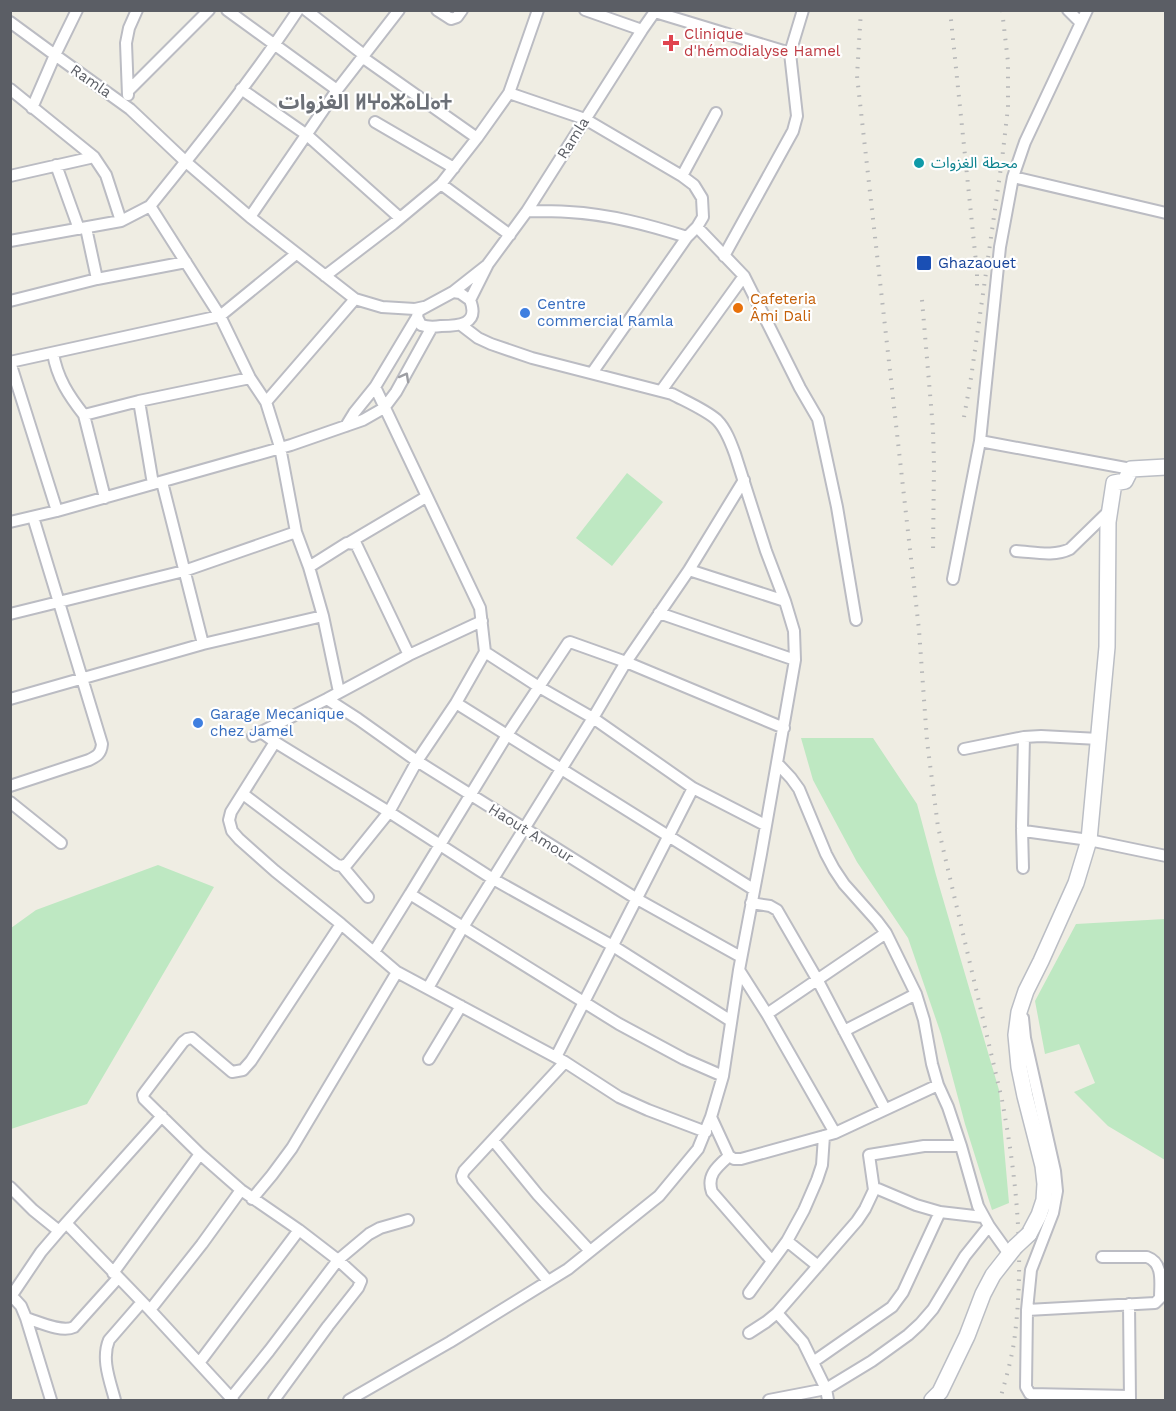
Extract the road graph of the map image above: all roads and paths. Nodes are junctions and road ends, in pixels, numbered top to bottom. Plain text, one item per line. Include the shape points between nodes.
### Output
1 (77, 10) edge
2 (137, 10) edge
3 (209, 10) edge
4 (227, 10) edge
5 (298, 10) edge
6 (306, 10) edge
7 (399, 10) edge
8 (437, 10) edge
9 (462, 10) edge
10 (538, 10) edge
11 (585, 10) edge
12 (803, 10) edge
13 (1068, 10) edge
14 (1087, 10) edge
15 (656, 11) edge
16 (10, 21) edge
17 (1080, 22) junction
18 (642, 30) junction
19 (275, 45) junction
20 (790, 53) junction
21 (55, 55) junction
22 (363, 56) junction
23 (10, 89) edge
24 (241, 89) junction
25 (337, 90) junction
26 (128, 91) junction
27 (509, 93) junction
28 (32, 108) junction
29 (130, 109) junction
30 (716, 113) dead end
31 (585, 119) junction
32 (375, 122) dead end
33 (307, 135) junction
34 (477, 138) junction
35 (94, 157) junction
36 (186, 162) junction
37 (56, 165) junction
38 (454, 168) junction
39 (10, 176) edge
40 (682, 176) junction
41 (1012, 177) junction
42 (441, 184) junction
43 (150, 206) junction
44 (527, 211) junction
45 (1166, 213) edge
46 (250, 217) junction
47 (400, 218) junction
48 (121, 221) junction
49 (697, 227) junction
50 (82, 229) junction
51 (510, 235) junction
52 (687, 237) junction
53 (11, 238) edge
54 (296, 254) junction
55 (724, 256) junction
56 (186, 262) junction
57 (488, 264) junction
58 (325, 276) junction
59 (744, 276) junction
60 (97, 279) junction
61 (453, 292) junction
62 (355, 299) junction
63 (470, 300) junction
64 (10, 301) edge
65 (418, 311) junction
66 (220, 316) junction
67 (461, 326) junction
68 (432, 327) junction
69 (53, 353) junction
70 (11, 362) edge
71 (592, 373) junction
72 (250, 378) junction
73 (375, 387) junction
74 (662, 391) junction
75 (139, 401) junction
76 (266, 402) junction
77 (384, 408) junction
78 (84, 415) junction
79 (346, 426) junction
80 (980, 441) junction
81 (280, 447) junction
82 (1162, 467) edge
83 (1131, 469) junction
84 (744, 480) junction
85 (158, 483) junction
86 (1114, 483) junction
87 (426, 497) junction
88 (105, 498) junction
89 (57, 511) junction
90 (33, 517) junction
91 (10, 522) edge
92 (296, 532) junction
93 (350, 542) junction
94 (1016, 551) dead end
95 (309, 567) junction
96 (689, 570) junction
97 (184, 571) junction
98 (953, 579) dead end
99 (59, 601) junction
100 (785, 601) junction
101 (659, 613) junction
102 (10, 614) edge
103 (323, 616) junction
104 (856, 620) dead end
105 (482, 621) junction
106 (204, 644) junction
107 (485, 652) junction
108 (409, 655) junction
109 (795, 660) junction
110 (626, 662) junction
111 (82, 678) junction
112 (539, 687) junction
113 (339, 692) junction
114 (12, 696) edge
115 (327, 699) junction
116 (456, 703) junction
117 (593, 718) junction
118 (784, 728) junction
119 (507, 735) junction
120 (1024, 737) junction
121 (1099, 739) junction
122 (275, 742) junction
123 (964, 749) dead end
124 (417, 761) junction
125 (777, 763) junction
126 (560, 768) junction
127 (10, 786) edge
128 (693, 788) junction
129 (243, 794) junction
130 (471, 795) junction
131 (10, 802) edge
132 (389, 812) junction
133 (765, 825) junction
134 (524, 828) junction
135 (1022, 829) junction
136 (669, 836) junction
137 (1089, 840) junction
138 (61, 843) dead end
139 (440, 845) junction
140 (1166, 856) edge
141 (342, 866) junction
142 (1023, 868) dead end
143 (493, 879) junction
144 (753, 889) junction
145 (410, 894) junction
146 (368, 897) dead end
147 (637, 899) junction
148 (751, 903) junction
149 (340, 924) junction
150 (463, 927) junction
151 (886, 933) junction
152 (613, 946) junction
153 (374, 952) junction
154 (741, 957) junction
155 (738, 970) junction
156 (398, 972) junction
157 (817, 979) junction
158 (428, 988) junction
159 (1026, 991) junction
160 (916, 994) junction
161 (584, 1002) junction
162 (461, 1006) junction
163 (767, 1014) junction
164 (731, 1021) junction
165 (844, 1031) junction
166 (429, 1059) dead end
167 (561, 1059) junction
168 (723, 1076) junction
169 (938, 1085) junction
170 (885, 1109) junction
171 (162, 1116) junction
172 (711, 1117) junction
173 (706, 1132) junction
174 (830, 1135) junction
175 (493, 1140) junction
176 (961, 1146) junction
177 (200, 1154) junction
178 (729, 1156) junction
179 (10, 1187) edge
180 (241, 1190) junction
181 (874, 1190) junction
182 (252, 1199) junction
183 (940, 1212) junction
184 (408, 1220) dead end
185 (985, 1225) junction
186 (62, 1227) junction
187 (299, 1230) junction
188 (787, 1241) junction
189 (1012, 1250) junction
190 (590, 1251) junction
191 (1102, 1257) dead end
192 (338, 1260) junction
193 (772, 1261) junction
194 (818, 1266) junction
195 (115, 1276) junction
196 (548, 1281) junction
197 (750, 1293) dead end
198 (11, 1294) edge
199 (1129, 1304) junction
200 (146, 1306) junction
201 (1027, 1310) junction
202 (777, 1313) junction
203 (26, 1318) junction
204 (749, 1333) dead end
205 (813, 1362) junction
206 (199, 1363) junction
207 (827, 1395) edge
208 (1086, 1398) edge
209 (1130, 1398) edge
210 (232, 1399) edge
211 (51, 1401) edge
212 (115, 1401) edge
213 (274, 1401) edge
214 (348, 1401) edge
215 (769, 1401) edge
216 (933, 1401) edge

1 - 21 street
2 - 26 street via 126,43
3 - 26 street
4 - 19 street
5 - 19 street
6 - 22 street
7 - 22 street
8 - 9 street via 451,19
10 - 27 street
11 - 18 street
12 - 20 street
13 - 17 street
14 - 17 street
15 - 18 street, Ramla
15 - 20 street
16 - 21 street, Ramla
17 - 41 street
18 - 31 street, Ramla
19 - 24 street
19 - 25 street
20 - 55 street via 797,116 793,131
21 - 28 street
21 - 29 street, Ramla
22 - 25 street
22 - 34 street
23 - 28 street
24 - 33 street
24 - 36 street
25 - 33 street
26 - 29 street
27 - 31 street
27 - 34 street
28 - 35 street
29 - 36 street, Ramla
30 - 40 street
31 - 40 street
31 - 44 street, Ramla
32 - 38 street
33 - 46 street
33 - 47 street
34 - 38 street
35 - 37 street
35 - 48 street via 106,175
36 - 43 street
36 - 46 street, Ramla
37 - 39 street
37 - 50 street
38 - 42 street
40 - 49 street via 702,198 703,217
41 - 45 street
41 - 80 street via 1000,248
42 - 47 street
42 - 51 street
43 - 48 street
43 - 56 street
44 - 51 street, Ramla
44 - 52 street via 607,217
46 - 54 street, Ramla
47 - 58 street
48 - 50 street
49 - 52 street
49 - 55 street
50 - 53 street
50 - 60 street
51 - 57 street, Ramla
52 - 71 street
54 - 58 street, Ramla
54 - 66 street
55 - 59 street
56 - 60 street
56 - 66 street
57 - 61 street
57 - 63 street
58 - 62 street, Ramla
59 - 74 street
59 - 104 street via 818,419
60 - 64 street
61 - 63 street
61 - 65 street
62 - 65 street
62 - 76 street
63 - 67 street via 471,317
65 - 68 street via 421,325
65 - 73 street
66 - 69 street
66 - 72 street
67 - 68 street
67 - 71 street via 491,344
77 -> 68 street
69 - 70 street
69 - 78 street via 69,396
70 - 89 street
71 - 74 street
72 - 75 street
72 - 76 street
73 - 77 street
73 - 79 street
74 - 84 street via 717,420
75 - 78 street
75 - 85 street
76 - 81 street
77 - 79 street
77 - 87 street
78 - 88 street
79 - 81 street
80 - 83 street
80 - 98 street
81 - 85 street
81 - 92 street
82 - 83 main road
83 - 86 main road via 1125,481
84 - 96 street
84 - 100 street
85 - 88 street
85 - 97 street
86 - 94 street via 1108,512 1070,549 1056,554
86 - 121 main road via 1108,522 1107,647
87 - 93 street
87 - 105 street via 480,608
88 - 89 street
89 - 90 street
90 - 91 street
90 - 99 street
92 - 95 street
92 - 97 street
93 - 95 street
93 - 108 street via 358,546
95 - 103 street
96 - 100 street
96 - 101 street
97 - 99 street
97 - 106 street
99 - 102 street
99 - 111 street
100 - 109 street via 794,631
101 - 109 street
101 - 110 street
103 - 106 street
103 - 113 street
105 - 107 street
105 - 108 street
106 - 111 street
107 - 112 street
107 - 116 street
108 - 113 street
109 - 118 street
110 - 112 street via 570,642
110 - 117 street
110 - 118 street
111 - 114 street
111 - 127 street via 102,744 99,755
112 - 117 street
112 - 119 street
113 - 115 street
115 - 122 street via 257,734
115 - 124 street, Haout Amour
116 - 119 street
116 - 124 street
117 - 126 street
117 - 128 street
118 - 125 street
119 - 126 street
119 - 130 street
120 - 121 street
120 - 123 street
120 - 135 street
121 - 137 main road
122 - 129 street
122 - 132 street
124 - 130 street, Haout Amour
124 - 132 street
125 - 133 street
125 - 151 street via 799,789 844,884
126 - 134 street
126 - 136 street
128 - 133 street
128 - 136 street
129 - 141 street
129 - 149 street via 231,812 232,831
130 - 134 street, Haout Amour
130 - 139 street
131 - 138 street
132 - 139 street
132 - 141 street
133 - 144 street
134 - 143 street
134 - 147 street, Haout Amour
135 - 137 street
135 - 142 street
136 - 144 street
136 - 147 street
137 - 140 street
137 - 159 main road via 1076,883
139 - 143 street
139 - 145 street
141 - 146 street
143 - 150 street
143 - 152 street
144 - 148 street
145 - 150 street
145 - 153 street
147 - 152 street
147 - 154 street, Haout Amour
148 - 154 street
148 - 157 street via 777,910
149 - 153 street
149 - 171 street via 243,1070 232,1072 192,1038 183,1042 143,1095
150 - 158 street
150 - 161 street
151 - 157 street
151 - 160 street
152 - 161 street
152 - 164 street
153 - 156 street
154 - 155 street
155 - 163 street
155 - 164 street
156 - 158 street
156 - 182 street via 292,1148
157 - 163 street
157 - 165 street
158 - 162 street
159 - 189 main road, bridge via 1016,1035 1021,1077 1045,1184 1039,1215 1029,1234
159 - 201 street via 1025,1038 1057,1191 1053,1213 1031,1270
160 - 165 street
160 - 169 street
161 - 167 street
161 - 168 street via 664,1049
162 - 166 street
162 - 167 street
163 - 174 street
164 - 168 street
165 - 170 street
167 - 173 street via 620,1097
167 - 175 street
168 - 172 street
169 - 170 street
169 - 176 street
170 - 174 street
171 - 177 street
171 - 186 street
172 - 173 street
172 - 178 street
173 - 190 street via 698,1149 659,1196
174 - 178 street via 741,1159
174 - 188 street via 817,1180
175 - 190 street
175 - 196 street via 464,1171 463,1179
176 - 181 street via 924,1146 868,1155
176 - 185 street
177 - 180 street
177 - 195 street
178 - 193 street via 712,1175 712,1192
179 - 186 street via 33,1210
180 - 182 street
180 - 200 street via 202,1244
181 - 183 street
181 - 194 street via 862,1215
182 - 187 street
183 - 185 street
183 - 205 street via 903,1292 892,1307
184 - 192 street via 369,1234
185 - 189 street
185 - 207 street via 933,1310 920,1324
186 - 195 street
186 - 198 street
187 - 192 street
187 - 206 street
188 - 193 street
188 - 194 street
189 - 216 main road via 983,1294 968,1336
190 - 196 street
191 - 199 street via 1147,1257 1158,1265 1159,1301
192 - 210 street
192 - 213 street via 360,1278 361,1284
193 - 197 street
194 - 202 street
195 - 200 street
195 - 203 street via 70,1329
196 - 214 street
198 - 203 street
199 - 201 street
199 - 209 street
200 - 206 street
200 - 212 street via 107,1346 105,1361
201 - 208 street via 1028,1393
202 - 204 street
202 - 205 street via 803,1342
203 - 211 street
205 - 207 street
206 - 210 street
207 - 215 street
208 - 209 street

